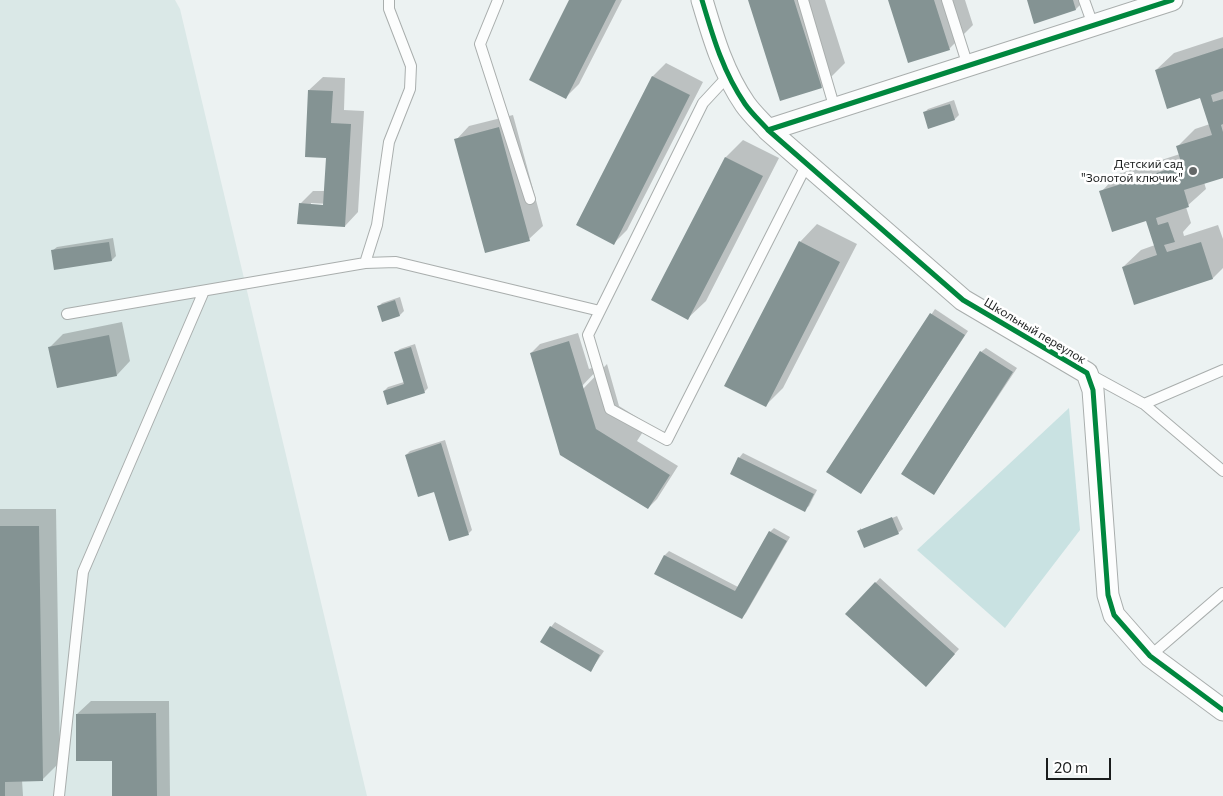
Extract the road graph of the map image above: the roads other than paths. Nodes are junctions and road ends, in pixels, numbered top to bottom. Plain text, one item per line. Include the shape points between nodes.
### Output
1 (389, 0) edge
2 (498, 0) edge
3 (702, 0) edge
4 (803, 0) edge
5 (946, 0) edge
6 (1084, 0) edge
7 (1172, 0) edge
8 (1093, 25) junction
9 (968, 66) junction
10 (728, 76) junction
11 (835, 109) junction
12 (768, 130) junction
13 (807, 164) junction
14 (530, 199) dead end
15 (365, 263) junction
16 (204, 291) junction
17 (600, 311) junction
18 (67, 314) dead end
19 (1223, 370) edge
20 (1087, 373) junction
21 (1144, 404) junction
22 (1223, 471) edge
23 (1223, 593) edge
24 (1150, 656) junction
25 (1223, 710) edge
26 (59, 796) edge

1 - 15 lane via 389,10 411,66 410,89 389,142 376,225
2 - 14 lane via 480,44
3 - 10 street, Школьный переулок
4 - 11 lane
5 - 9 lane
6 - 8 lane
7 - 8 street
8 - 9 street
9 - 11 street
10 - 12 street, Школьный переулок via 746,106
10 - 17 lane via 703,103
11 - 12 street
12 - 13 street, Школьный переулок
13 - 17 lane via 667,440 610,409 588,335
13 - 20 street, Школьный переулок via 964,300
15 - 16 lane
15 - 17 lane via 396,262
16 - 18 lane
16 - 26 lane via 82,572
19 - 21 lane
20 - 21 lane
20 - 24 street, Школьный переулок via 1093,390 1108,595 1114,615
21 - 22 lane
23 - 24 lane
24 - 25 street, Школьный переулок

